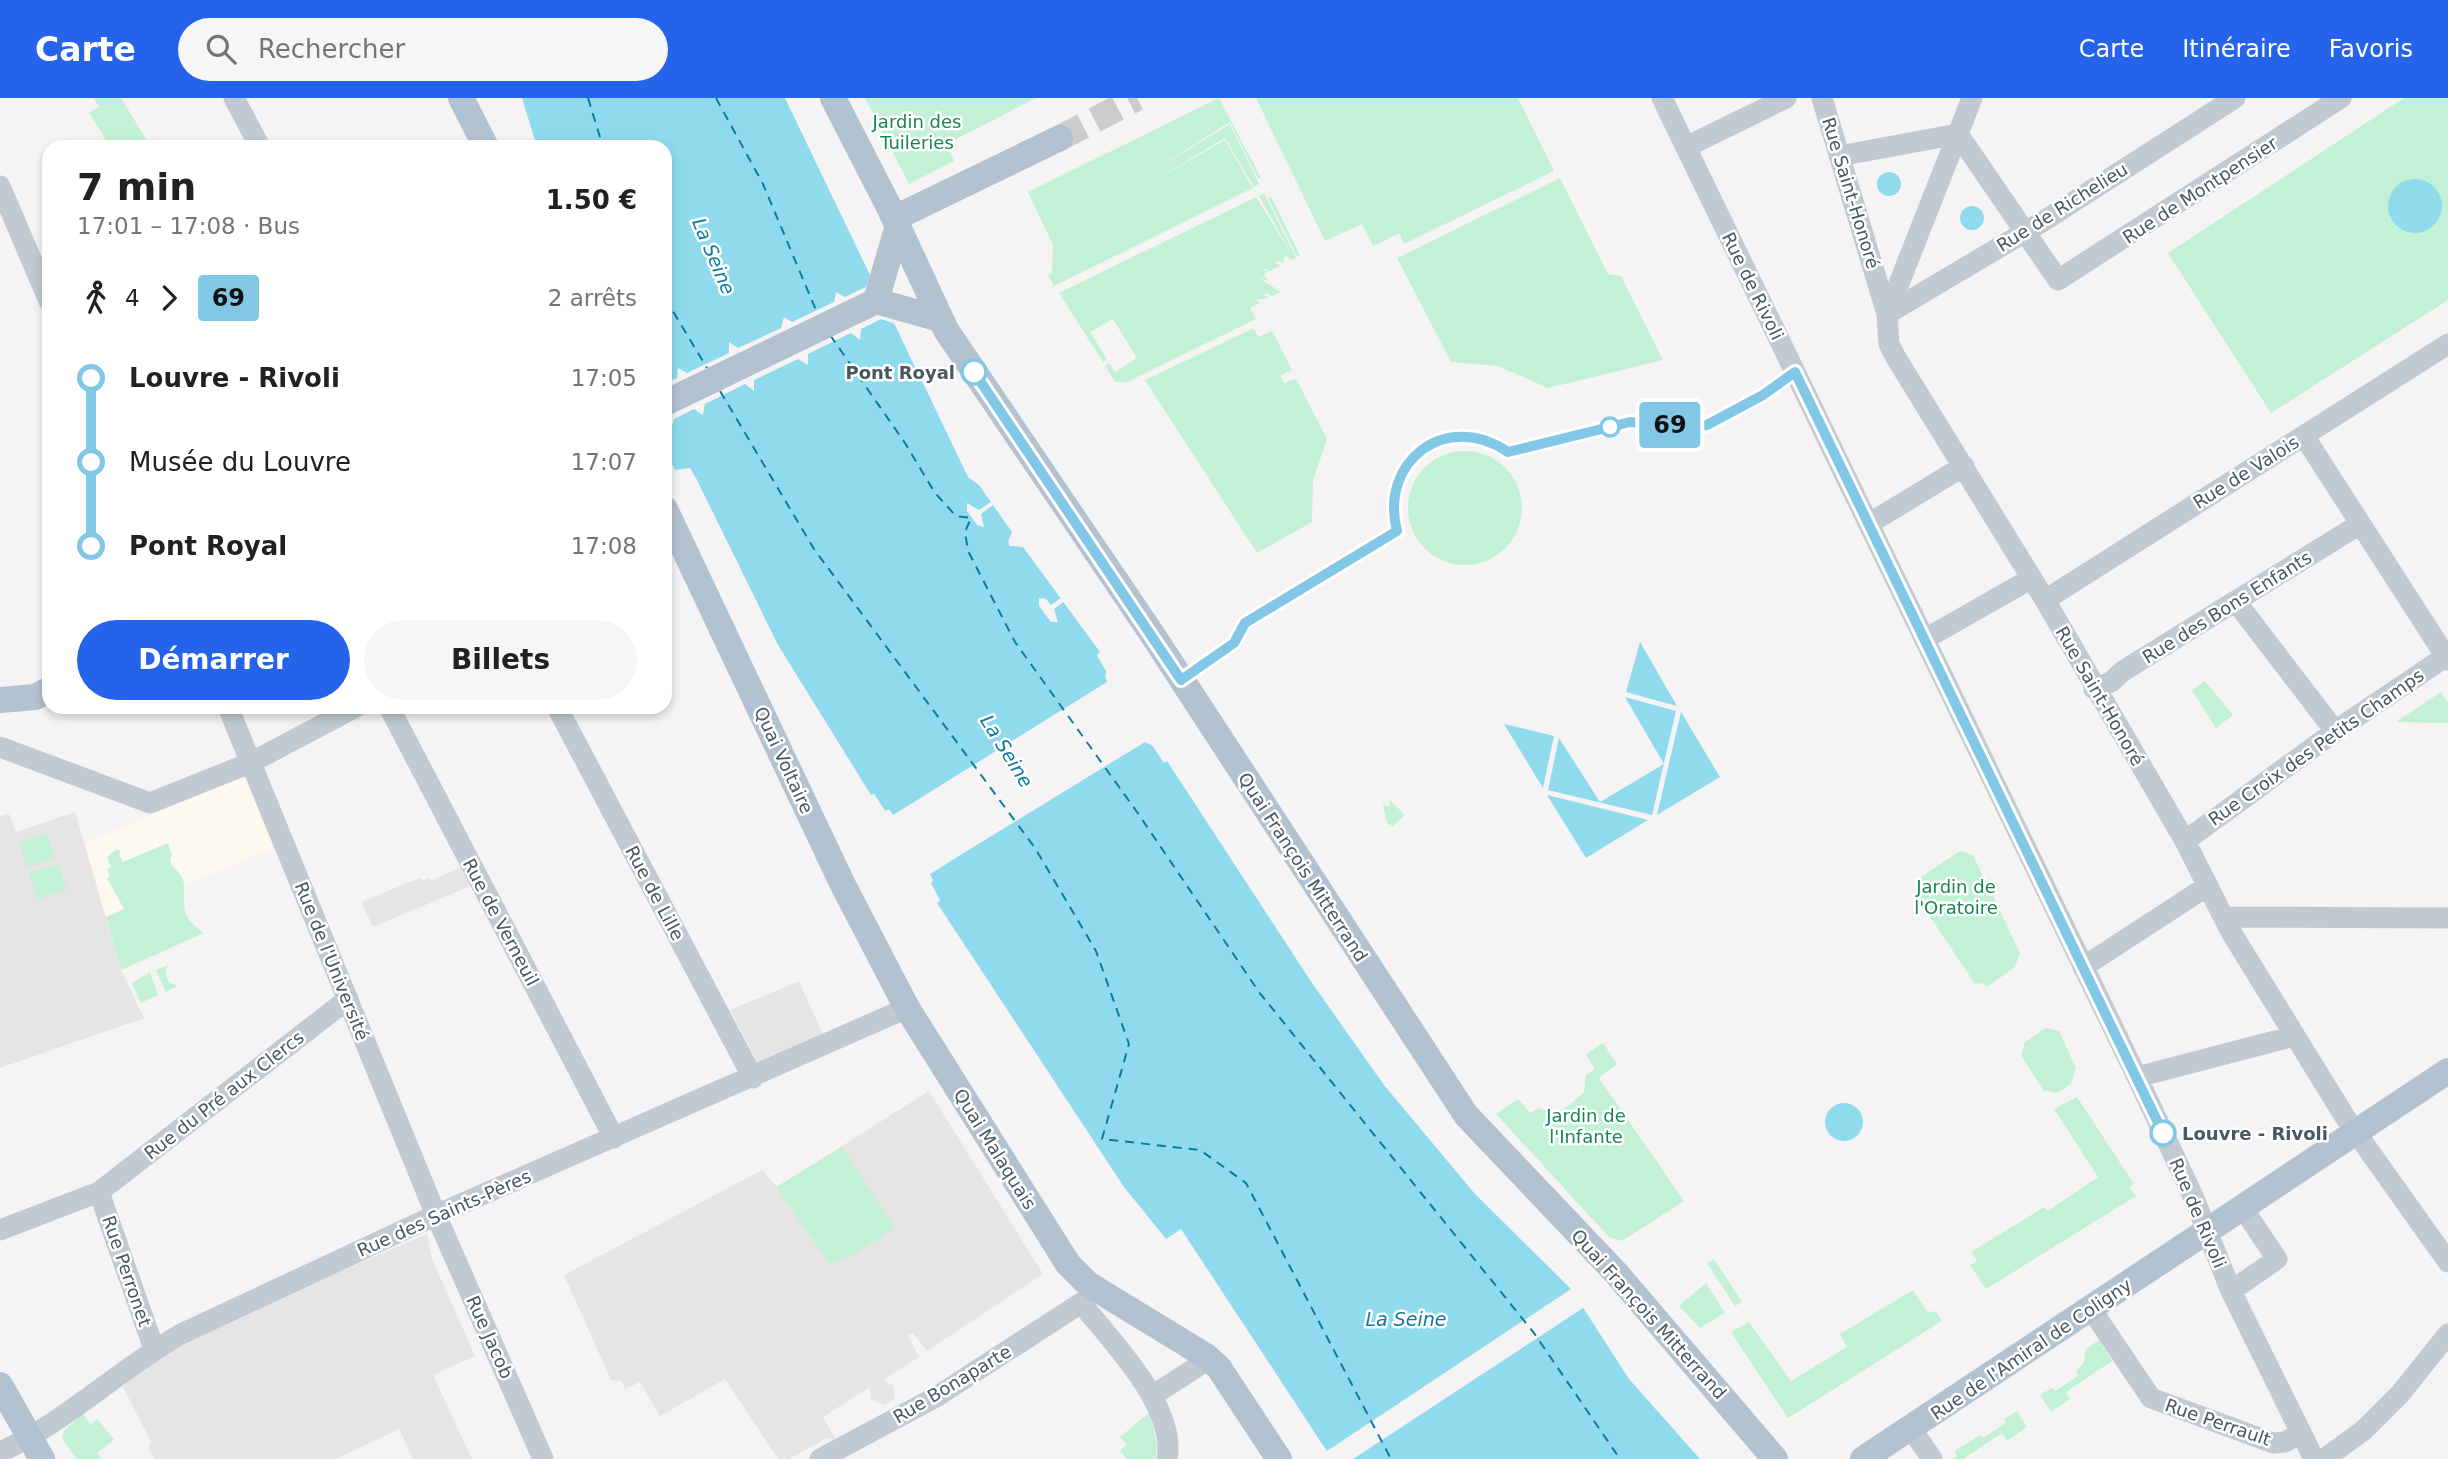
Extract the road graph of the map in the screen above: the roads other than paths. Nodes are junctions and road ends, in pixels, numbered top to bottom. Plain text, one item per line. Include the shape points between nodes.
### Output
1 (234, 98) edge
2 (461, 98) edge
3 (833, 98) edge
4 (1662, 98) edge
5 (1786, 98) edge
6 (1822, 98) edge
7 (1972, 98) edge
8 (2235, 98) edge
9 (2341, 98) edge
10 (1958, 134) junction
11 (1060, 138) tunnel mouth
12 (250, 140) edge
13 (482, 140) edge
14 (1686, 147) junction
15 (1839, 156) junction
16 (0, 186) edge
17 (898, 226) junction
18 (2026, 232) junction
19 (42, 270) edge
20 (888, 305) junction
21 (1888, 314) junction
22 (940, 319) junction
23 (2448, 344) edge
24 (672, 400) edge
25 (2304, 436) junction
26 (1964, 466) junction
27 (1870, 523) junction
28 (2360, 524) junction
29 (672, 543) edge
30 (2032, 578) junction
31 (2045, 600) junction
32 (2237, 603) junction
33 (1925, 639) junction
34 (2447, 657) edge
35 (2094, 689) junction
36 (42, 694) edge
37 (0, 700) edge
38 (231, 714) edge
39 (343, 714) edge
40 (394, 714) edge
41 (561, 714) edge
42 (2335, 731) junction
43 (0, 747) edge
44 (250, 763) junction
45 (2185, 841) junction
46 (2206, 887) junction
47 (2224, 917) junction
48 (2448, 918) edge
49 (2083, 967) junction
50 (348, 999) junction
51 (908, 1008) junction
52 (2294, 1036) junction
53 (2448, 1071) edge
54 (2137, 1077) junction
55 (753, 1078) junction
56 (2356, 1131) junction
57 (614, 1138) junction
58 (99, 1192) junction
59 (2242, 1207) junction
60 (436, 1215) junction
61 (0, 1230) edge
62 (2202, 1233) junction
63 (2448, 1262) edge
64 (2231, 1291) junction
65 (1085, 1294) junction
66 (1121, 1304) junction
67 (2091, 1309) junction
68 (1101, 1328) junction
69 (2448, 1334) edge
70 (154, 1349) junction
71 (1209, 1359) junction
72 (0, 1385) edge
73 (1152, 1396) junction
74 (1910, 1428) junction
75 (2301, 1433) junction
76 (36, 1449) edge
77 (0, 1452) edge
78 (543, 1459) edge
79 (820, 1459) edge
80 (1167, 1459) edge
81 (1279, 1459) edge
82 (1775, 1459) edge
83 (1863, 1459) edge
84 (1932, 1459) edge
85 (2314, 1459) edge
86 (2324, 1459) edge

1 - 12 street
2 - 13 main road
3 - 17 main road, Quai François Mitterrand
4 - 14 street, Rue de Rivoli
5 - 14 street
6 - 15 street, Rue Saint-Honoré
7 - 10 street
8 - 18 street, Rue de Richelieu
9 - 18 street, Rue de Montpensier via 2058,280
10 - 15 street
10 - 18 street
10 - 21 street
11 - 17 main road via 901,215
14 - 27 street, Rue de Rivoli
15 - 21 street, Rue Saint-Honoré
16 - 19 street
17 - 20 main road via 885,276
17 - 22 main road, Quai François Mitterrand
18 - 21 street, Rue de Richelieu
20 - 22 main road
20 - 24 main road
21 - 26 street, Rue Saint-Honoré via 1889,344
22 - 82 main road, Quai François Mitterrand via 1158,643 1465,1115 1616,1273
23 - 25 street, Rue de Valois
25 - 28 street
25 - 31 street, Rue de Valois
26 - 27 street
26 - 30 street, Rue Saint-Honoré
27 - 33 street, Rue de Rivoli
28 - 32 street, Rue des Bons Enfants
28 - 34 street
29 - 51 main road, Quai Voltaire
30 - 31 street, Rue Saint-Honoré
30 - 33 street
31 - 35 street, Rue Saint-Honoré
32 - 35 street, Rue des Bons Enfants
32 - 42 street
33 - 49 street, Rue de Rivoli
34 - 42 street, Rue Croix des Petits Champs
35 - 45 street, Rue Saint-Honoré
36 - 37 main road
38 - 44 street, Rue de l'Université
39 - 44 street
40 - 57 street, Rue de Verneuil
41 - 55 street, Rue de Lille
42 - 45 street, Rue Croix des Petits Champs
43 - 44 street via 150,803
44 - 50 street, Rue de l'Université
45 - 46 street, Rue Saint-Honoré
46 - 47 street, Rue Saint-Honoré
46 - 49 street
47 - 48 street
47 - 52 street, Rue Saint-Honoré
49 - 54 street, Rue de Rivoli
50 - 58 street, Rue du Pré aux Clercs
50 - 60 street, Rue de l'Université
51 - 55 street, Rue des Saints-Pères
51 - 65 main road, Quai Malaquais
52 - 54 street
52 - 56 street, Rue Saint-Honoré
53 - 56 main road, Rue de l'Amiral de Coligny
54 - 62 street, Rue de Rivoli
55 - 57 street, Rue des Saints-Pères
56 - 59 main road, Rue de l'Amiral de Coligny
56 - 63 street, Rue Saint-Honoré
57 - 60 street, Rue des Saints-Pères
58 - 61 street, Rue du Pré aux Clercs
58 - 70 street, Rue Perronet
59 - 62 main road, Rue de l'Amiral de Coligny
59 - 64 street via 2277,1259
60 - 70 street, Rue des Saints-Pères
60 - 78 street, Rue Jacob
62 - 64 street, Rue de Rivoli
62 - 67 main road, Rue de l'Amiral de Coligny
64 - 75 street, Rue de Rivoli
65 - 66 main road, Quai Malaquais
65 - 68 street, Quai Malaquais
65 - 79 street, Rue Bonaparte via 936,1396
66 - 68 street
66 - 71 main road, Quai Malaquais
67 - 74 main road, Rue de l'Amiral de Coligny
67 - 75 street, Rue Perrault via 2151,1398 2273,1443
68 - 73 street, Quai Malaquais
69 - 86 street via 2400,1394 2364,1430
70 - 76 street, Rue des Saints-Pères
71 - 73 street
71 - 81 main road, Quai Malaquais
72 - 76 main road
73 - 80 street, Quai Malaquais via 1169,1432
74 - 83 main road, Rue de l'Amiral de Coligny
74 - 84 street
75 - 85 street, Rue de Rivoli
76 - 77 street, Rue des Saints-Pères

